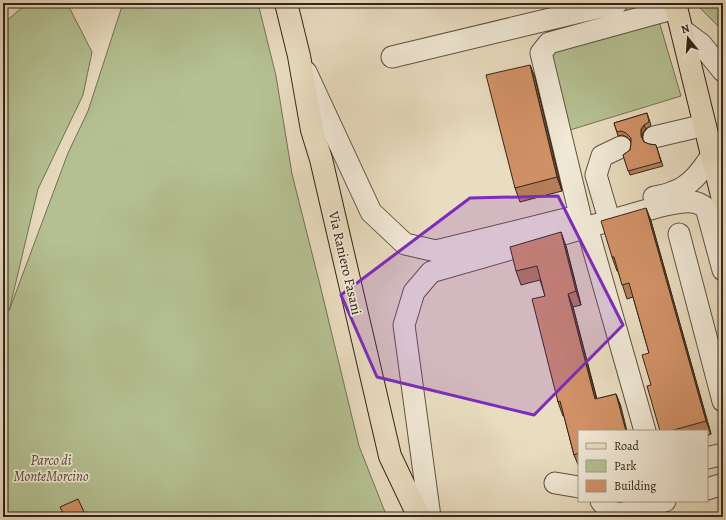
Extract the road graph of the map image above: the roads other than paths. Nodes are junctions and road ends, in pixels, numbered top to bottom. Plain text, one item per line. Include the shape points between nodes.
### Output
1 (286, 3) edge
2 (617, 3) edge
3 (676, 5) edge
4 (682, 30) junction
5 (299, 56) junction
6 (392, 57) dead end
7 (723, 71) edge
8 (705, 125) junction
9 (654, 137) dead end
10 (621, 147) dead end
11 (712, 155) junction
12 (714, 204) edge
13 (606, 209) junction
14 (584, 221) junction
15 (723, 227) edge
16 (679, 234) dead end
17 (723, 270) edge
18 (723, 401) edge
19 (645, 430) edge
20 (723, 454) edge
21 (708, 458) edge
22 (555, 483) dead end
23 (723, 484) edge
24 (578, 487) edge
25 (708, 489) edge
26 (603, 502) edge
27 (662, 502) edge
28 (419, 517) edge
29 (430, 517) edge

1 - 5 main road, Via Raniero Fasani
2 - 6 street
3 - 4 main road
3 - 14 street via 549,43 542,53
4 - 7 street via 701,44
4 - 8 main road
5 - 14 street via 371,212 405,244 436,251
5 - 28 main road, Via Raniero Fasani via 312,130 321,159 390,456
8 - 9 street
8 - 11 main road
10 - 13 street via 602,156 596,175
11 - 12 main road
11 - 13 street via 700,173 674,192
12 - 14 street via 692,202 661,206
12 - 15 street via 717,218
12 - 17 street
13 - 14 street
14 - 19 street
14 - 29 street via 431,272 414,292 404,325
16 - 18 street
20 - 21 street
22 - 24 street
23 - 25 street
26 - 27 street via 614,514 620,514

